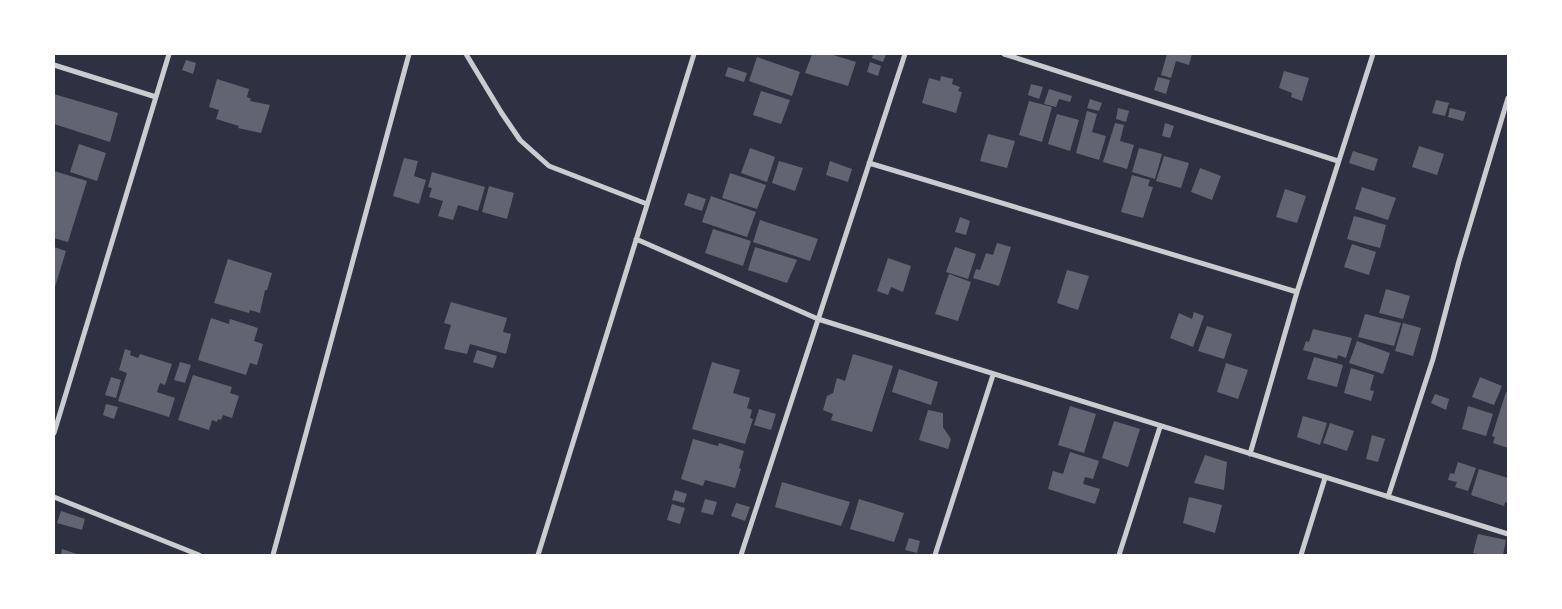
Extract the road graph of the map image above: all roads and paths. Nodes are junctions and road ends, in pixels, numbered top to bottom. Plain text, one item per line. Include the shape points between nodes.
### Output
1 (169, 54) edge
2 (409, 54) edge
3 (466, 54) edge
4 (694, 54) edge
5 (905, 54) edge
6 (1004, 54) edge
7 (1373, 54) edge
8 (54, 65) edge
9 (156, 98) junction
10 (1508, 98) edge
11 (1338, 161) junction
12 (869, 163) junction
13 (647, 204) junction
14 (636, 239) junction
15 (1297, 292) junction
16 (818, 319) junction
17 (992, 375) junction
18 (1160, 427) junction
19 (54, 433) edge
20 (1250, 454) junction
21 (1325, 478) junction
22 (54, 497) edge
23 (1388, 497) junction
24 (1508, 534) edge
25 (199, 555) edge
26 (273, 555) edge
27 (538, 555) edge
28 (741, 555) edge
29 (935, 555) edge
30 (1119, 555) edge
31 (1301, 555) edge

1 - 9 street
2 - 26 street
3 - 13 street via 520,140 549,166
4 - 13 street
5 - 12 street
6 - 11 street
7 - 11 street
8 - 9 street
9 - 19 street
10 - 23 street via 1433,359
11 - 15 street
12 - 15 street
12 - 16 street
13 - 14 street
14 - 16 street
14 - 27 street
15 - 20 street
16 - 17 street
16 - 28 street
17 - 18 street
17 - 29 street
18 - 20 street
18 - 30 street
20 - 21 street
21 - 23 street
21 - 31 street
22 - 25 street
23 - 24 street

